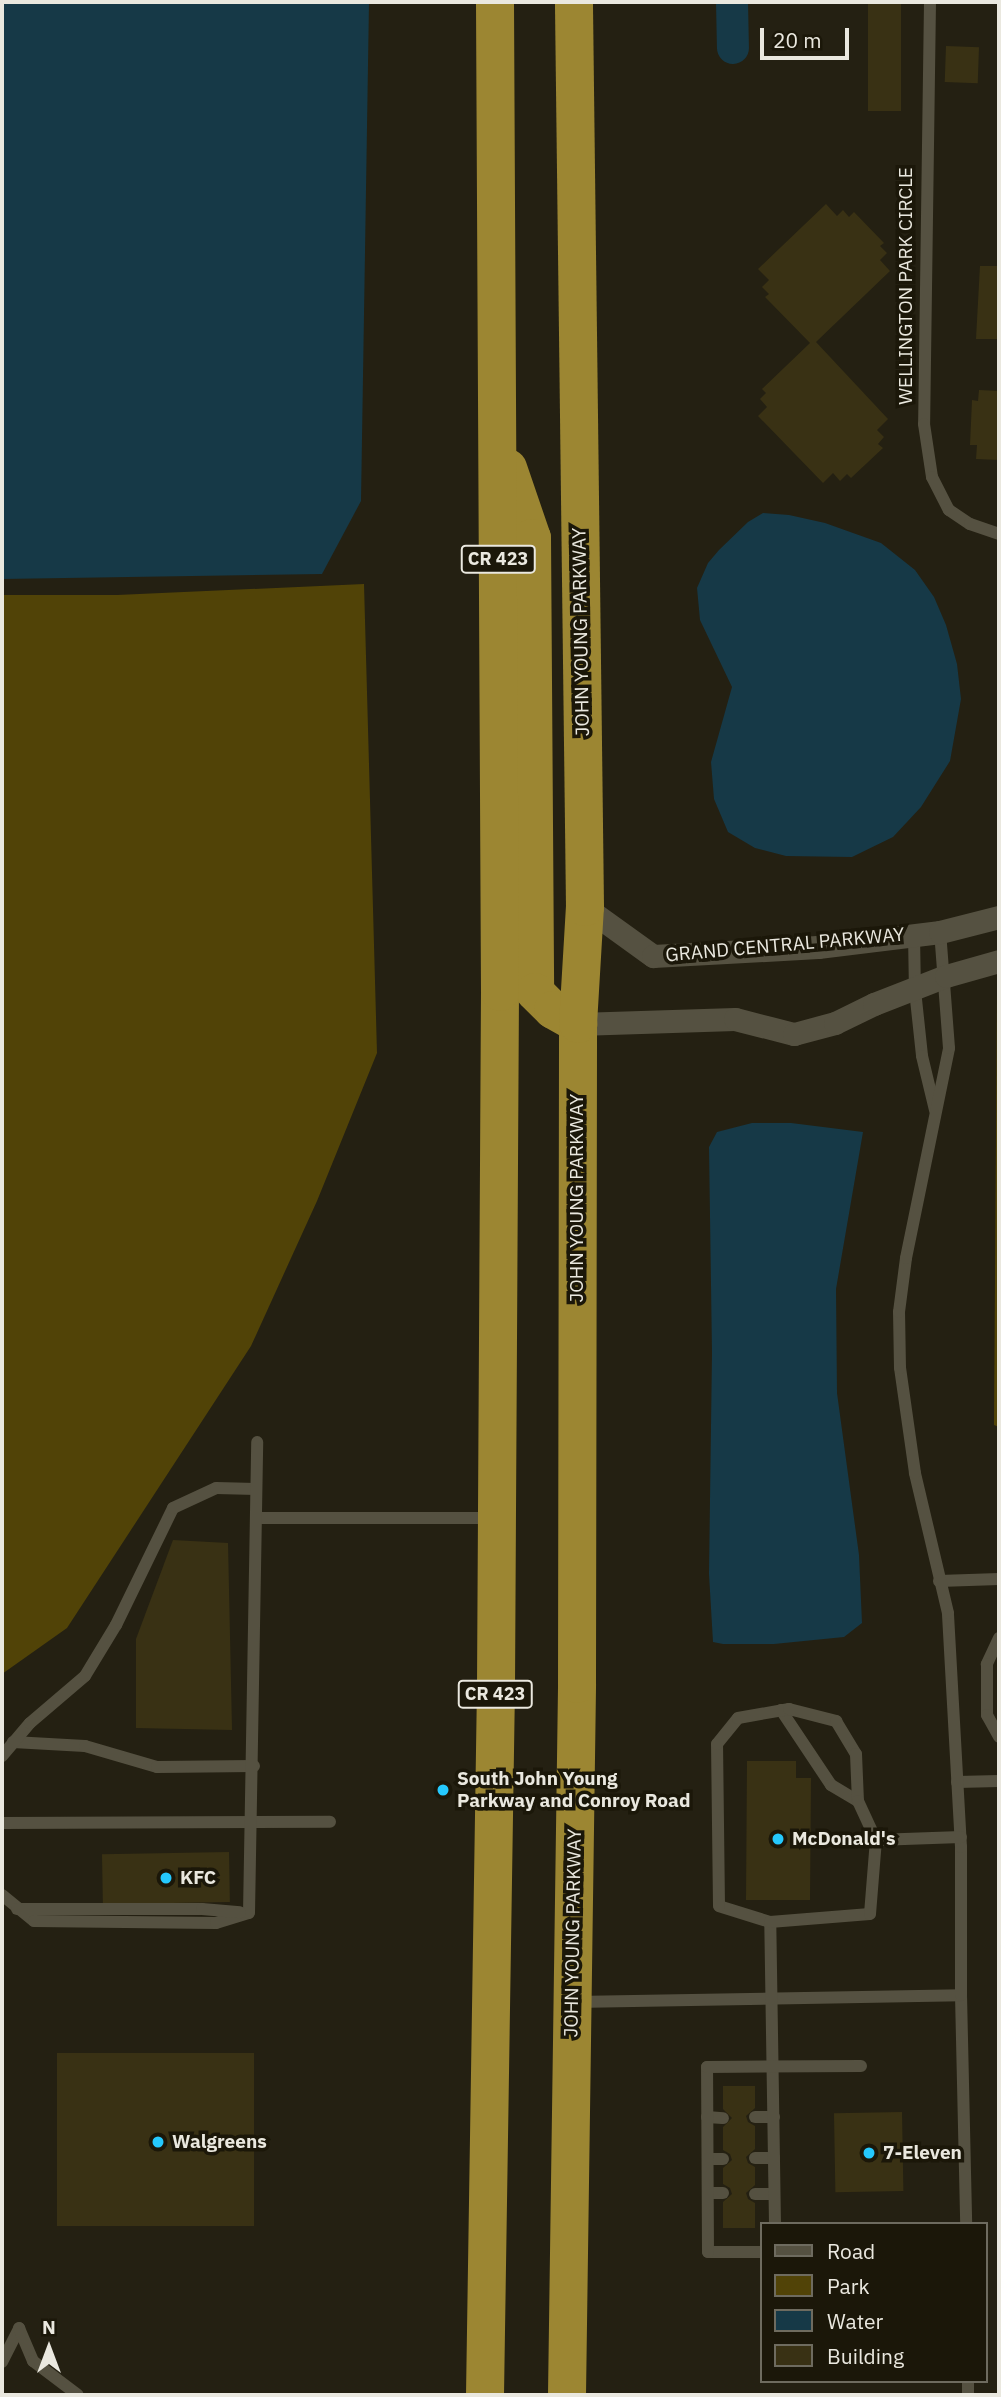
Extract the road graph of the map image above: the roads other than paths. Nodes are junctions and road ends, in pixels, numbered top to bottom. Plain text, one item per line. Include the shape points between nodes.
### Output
1 (495, 2) edge
2 (575, 2) edge
3 (930, 2) edge
4 (497, 438) junction
5 (999, 534) edge
6 (585, 907) junction
7 (999, 917) edge
8 (940, 932) junction
9 (914, 935) junction
10 (999, 961) edge
11 (988, 969) edge
12 (946, 976) junction
13 (915, 990) junction
14 (500, 992) junction
15 (578, 1024) junction
16 (937, 1117) junction
17 (577, 1170) junction
18 (257, 1442) dead end
19 (256, 1489) junction
20 (256, 1518) junction
21 (496, 1518) junction
22 (999, 1579) edge
23 (939, 1581) junction
24 (999, 1638) edge
25 (781, 1710) junction
26 (999, 1737) edge
27 (13, 1742) junction
28 (2, 1756) edge
29 (254, 1766) junction
30 (999, 1781) edge
31 (957, 1782) junction
32 (859, 1801) junction
33 (330, 1822) dead end
34 (2, 1823) edge
35 (252, 1824) junction
36 (961, 1837) junction
37 (876, 1840) junction
38 (2, 1895) edge
39 (770, 1922) junction
40 (961, 1995) junction
41 (772, 2000) junction
42 (573, 2002) junction
43 (773, 2066) junction
44 (861, 2066) dead end
45 (707, 2117) junction
46 (755, 2117) dead end
47 (774, 2117) junction
48 (723, 2118) dead end
49 (755, 2158) dead end
50 (774, 2158) junction
51 (708, 2159) junction
52 (723, 2159) dead end
53 (708, 2193) junction
54 (723, 2193) dead end
55 (755, 2194) dead end
56 (774, 2194) junction
57 (775, 2222) edge
58 (966, 2222) edge
59 (760, 2252) edge
60 (2, 2362) edge
61 (78, 2395) edge
62 (485, 2395) edge
63 (567, 2395) edge

1 - 4 highway, CR 423
2 - 6 highway, JOHN YOUNG PARKWAY
3 - 5 lane, WELLINGTON PARK CIRCLE via 925,424 932,477 949,510 970,524
4 - 14 highway, CR 423
4 - 15 highway via 532,538 535,992 553,1010
6 - 9 street, GRAND CENTRAL PARKWAY via 653,956 818,947
6 - 15 highway, JOHN YOUNG PARKWAY
7 - 8 street, GRAND CENTRAL PARKWAY
8 - 9 street, GRAND CENTRAL PARKWAY
8 - 12 lane
9 - 13 lane
10 - 11 street
11 - 12 street
12 - 13 street
12 - 16 lane via 949,1048
13 - 15 street via 835,1023 794,1034 735,1019
13 - 16 lane via 922,1056
14 - 17 highway via 550,1035 554,1044 566,1138
14 - 21 highway, CR 423
15 - 17 highway, JOHN YOUNG PARKWAY
16 - 23 lane via 899,1312 900,1368 915,1474
17 - 42 highway, JOHN YOUNG PARKWAY
18 - 19 lane
19 - 20 lane
19 - 27 lane via 216,1488 173,1508 116,1625 85,1676
20 - 21 lane
20 - 29 lane
21 - 62 highway, CR 423
22 - 23 lane
23 - 31 lane via 948,1613
24 - 26 lane via 987,1664 986,1716
25 - 32 lane via 831,1785
25 - 32 lane via 836,1721 856,1754
25 - 39 lane via 738,1718 717,1744 719,1906
27 - 28 lane
27 - 29 lane via 85,1746 157,1767
29 - 35 lane
30 - 31 lane
31 - 36 lane
32 - 37 lane
33 - 35 lane
34 - 35 lane
35 - 38 lane via 249,1913 216,1923 34,1921
36 - 37 lane
36 - 40 lane
37 - 39 lane via 870,1914
39 - 41 lane
40 - 41 lane
40 - 58 lane
41 - 42 lane
41 - 43 lane
42 - 63 highway, JOHN YOUNG PARKWAY
43 - 44 lane
43 - 45 lane via 707,2067
43 - 47 lane
45 - 48 lane
45 - 51 lane
46 - 47 lane
47 - 50 lane
49 - 50 lane
50 - 56 lane
51 - 52 lane
51 - 53 lane
53 - 54 lane
53 - 59 lane via 708,2252
55 - 56 lane
56 - 57 lane
60 - 61 lane via 19,2328 33,2361

